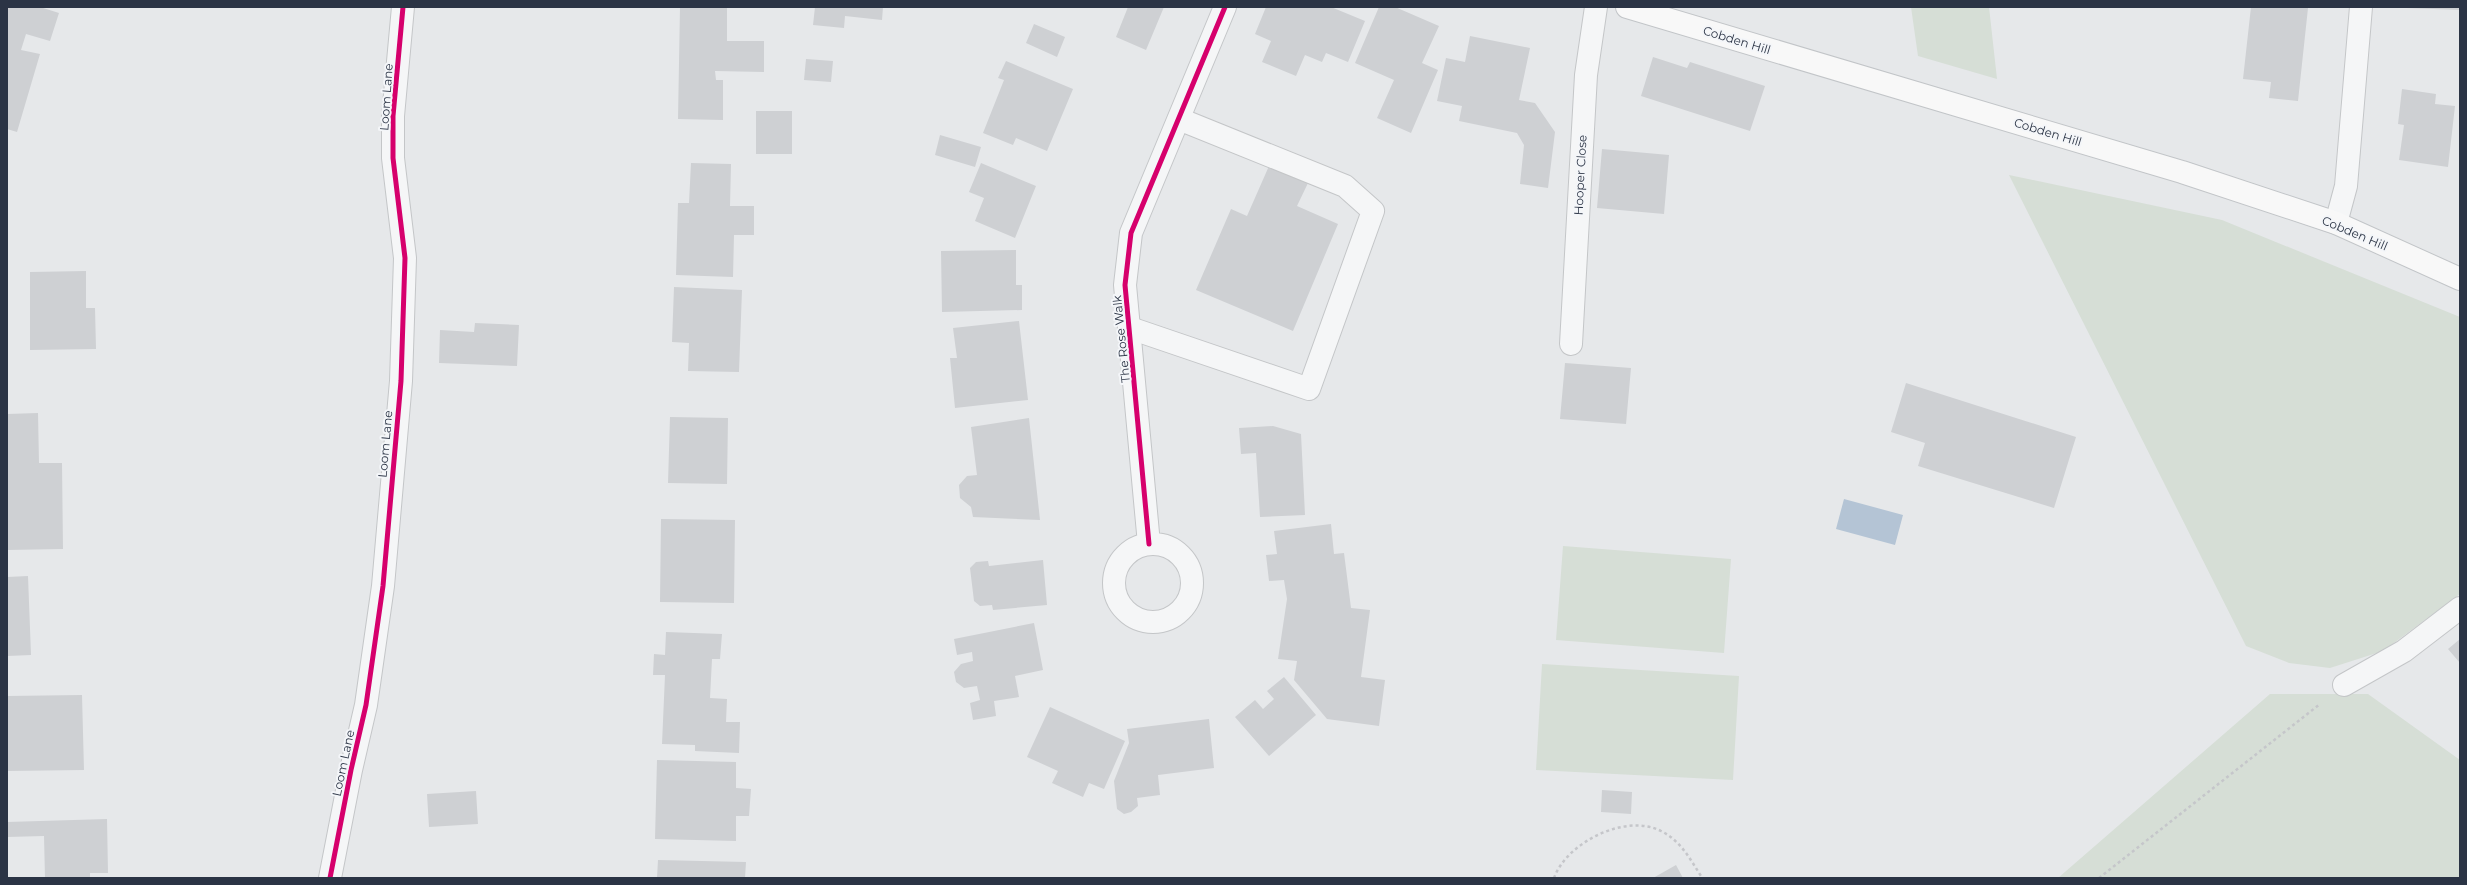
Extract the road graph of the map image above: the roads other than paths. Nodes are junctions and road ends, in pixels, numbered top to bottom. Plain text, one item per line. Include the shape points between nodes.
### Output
1 (403, 7) edge
2 (1225, 7) edge
3 (1596, 7) edge
4 (1627, 7) edge
5 (2361, 7) edge
6 (1179, 119) junction
7 (2336, 223) junction
8 (2460, 279) edge
9 (1130, 328) junction
10 (1571, 344) dead end
11 (1149, 544) dead end
12 (2460, 608) edge
13 (2344, 684) road end
14 (330, 878) edge

1 - 14 street, Loom Lane via 393,116 394,158 405,258 401,381 383,586 366,705
2 - 6 street, The Rose Walk
3 - 10 street, Hooper Close via 1586,75
4 - 7 main road, Cobden Hill via 2182,172
5 - 7 street via 2346,186
6 - 9 street, The Rose Walk via 1132,233 1125,285
6 - 9 street via 1345,186 1373,211 1309,389
7 - 8 main road, Cobden Hill
9 - 11 street, The Rose Walk
12 - 13 street via 2404,651

